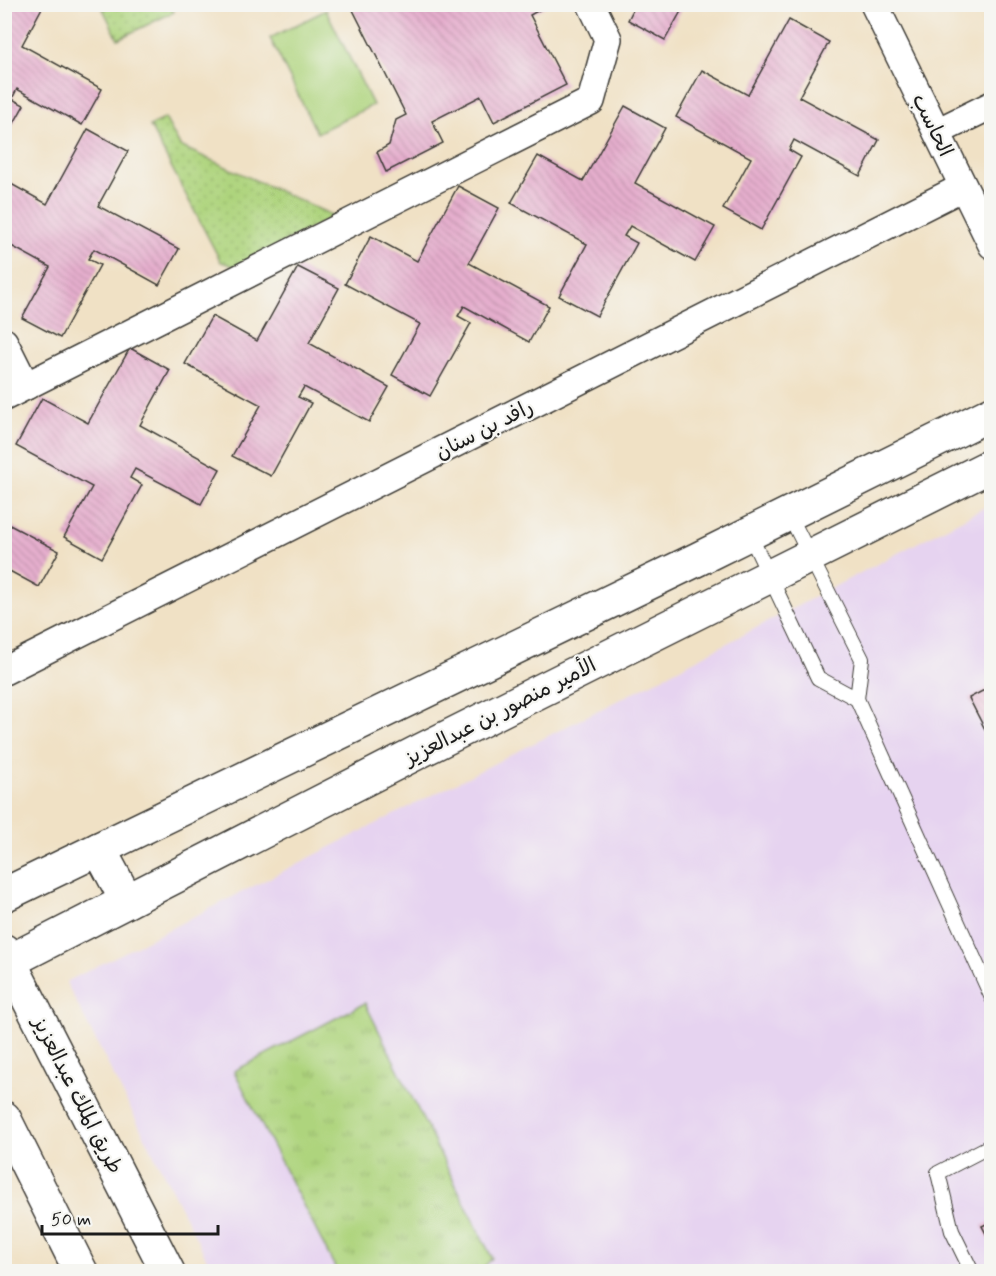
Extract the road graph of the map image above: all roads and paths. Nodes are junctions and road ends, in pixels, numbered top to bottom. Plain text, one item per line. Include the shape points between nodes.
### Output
1 (591, 4) edge
2 (874, 4) edge
3 (992, 105) edge
4 (937, 132) junction
5 (963, 187) junction
6 (992, 245) edge
7 (4, 342) edge
8 (15, 391) edge
9 (992, 412) edge
10 (992, 465) edge
11 (789, 514) junction
12 (749, 533) junction
13 (810, 554) junction
14 (768, 575) junction
15 (4, 671) edge
16 (857, 699) junction
17 (99, 849) junction
18 (4, 895) edge
19 (127, 901) junction
20 (7, 956) edge
21 (992, 998) edge
22 (4, 1118) edge
23 (992, 1145) edge
24 (81, 1272) edge
25 (168, 1272) edge
26 (972, 1272) edge

1 - 8 street via 608,39 591,101
2 - 4 street, الحاسب
3 - 4 street
4 - 5 street, الحاسب
5 - 6 street, الحاسب
5 - 15 street, رافد بن سنان
7 - 8 street
9 - 11 street
10 - 13 street, الأمير منصور بن عبدالعزيز
11 - 12 street
11 - 13 lane
12 - 14 lane
12 - 17 street
13 - 14 street, الأمير منصور بن عبدالعزيز
13 - 16 lane via 862,659
14 - 16 lane via 818,678
14 - 19 street, الأمير منصور بن عبدالعزيز
16 - 21 lane
17 - 18 street
17 - 19 street
19 - 20 street, الأمير منصور بن عبدالعزيز
20 - 25 street, طريق الملك عبدالعزيز
22 - 24 street
23 - 26 lane via 938,1173 952,1231

